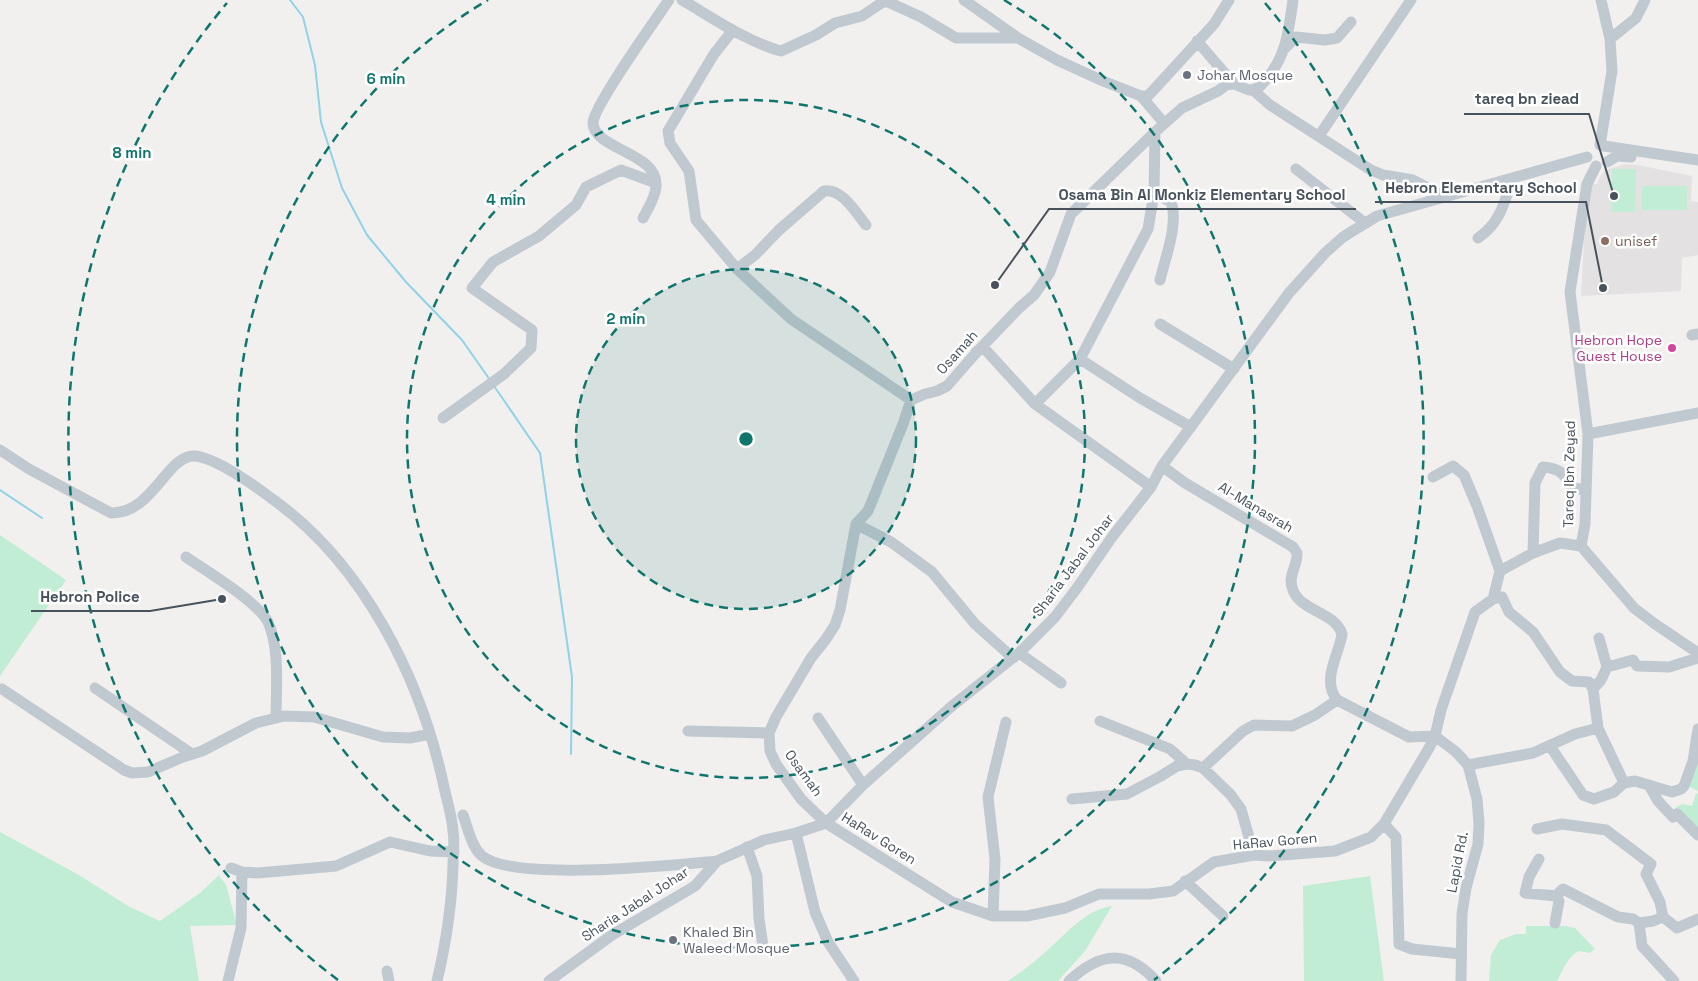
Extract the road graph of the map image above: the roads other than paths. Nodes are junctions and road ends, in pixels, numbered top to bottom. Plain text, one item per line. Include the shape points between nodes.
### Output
1 (669, 0) edge
2 (682, 0) edge
3 (964, 0) edge
4 (1230, 0) edge
5 (1293, 0) edge
6 (1411, 0) edge
7 (1601, 0) edge
8 (1645, 0) edge
9 (1351, 22) dead end
10 (733, 30) junction
11 (1018, 38) junction
12 (1610, 39) junction
13 (1197, 41) junction
14 (1284, 48) junction
15 (1234, 84) junction
16 (1253, 90) junction
17 (1141, 96) junction
18 (1164, 123) junction
19 (1155, 132) junction
20 (1319, 136) junction
21 (1602, 146) junction
22 (1698, 160) edge
23 (1597, 161) junction
24 (1698, 166) edge
25 (1296, 169) dead end
26 (1512, 180) junction
27 (656, 183) junction
28 (1154, 193) junction
29 (1445, 197) junction
30 (643, 218) dead end
31 (1364, 223) junction
32 (866, 225) dead end
33 (1478, 238) dead end
34 (737, 269) junction
35 (1160, 280) dead end
36 (1160, 324) dead end
37 (975, 354) junction
38 (1080, 360) junction
39 (1234, 369) junction
40 (911, 400) junction
41 (1035, 404) junction
42 (1698, 413) edge
43 (443, 418) dead end
44 (1192, 427) junction
45 (1588, 434) junction
46 (0, 450) edge
47 (1162, 466) junction
48 (1433, 477) dead end
49 (1151, 487) junction
50 (1586, 490) junction
51 (856, 524) junction
52 (1581, 546) junction
53 (1533, 553) junction
54 (186, 557) dead end
55 (1500, 571) junction
56 (1493, 599) junction
57 (1599, 638) dead end
58 (1698, 653) edge
59 (1016, 656) junction
60 (1698, 658) edge
61 (1607, 667) junction
62 (1061, 683) dead end
63 (96, 688) dead end
64 (2, 689) dead end
65 (1593, 689) junction
66 (1337, 700) junction
67 (276, 718) junction
68 (818, 718) dead end
69 (1100, 721) dead end
70 (1006, 722) dead end
71 (1598, 728) junction
72 (1698, 729) edge
73 (688, 731) dead end
74 (769, 733) junction
75 (430, 734) junction
76 (1435, 736) junction
77 (1550, 746) junction
78 (192, 754) junction
79 (1187, 764) junction
80 (1468, 765) junction
81 (1203, 768) junction
82 (1624, 784) junction
83 (1649, 785) junction
84 (863, 786) junction
85 (1072, 799) dead end
86 (463, 815) dead end
87 (826, 823) junction
88 (1384, 824) junction
89 (1537, 829) dead end
90 (796, 833) junction
91 (1698, 835) edge
92 (747, 847) junction
93 (454, 852) junction
94 (1254, 855) junction
95 (1539, 859) dead end
96 (718, 860) junction
97 (1185, 881) junction
98 (1556, 896) junction
99 (993, 916) junction
100 (1223, 916) dead end
101 (1662, 917) junction
102 (1698, 919) edge
103 (1555, 922) dead end
104 (1639, 923) junction
105 (764, 946) dead end
106 (1462, 954) junction
107 (228, 981) edge
108 (437, 981) edge
109 (549, 981) edge
110 (854, 981) edge
111 (1069, 981) edge
112 (1156, 981) edge
113 (1461, 981) edge
114 (1674, 981) edge

1 - 27 street via 610,89 593,122 599,136 649,166
2 - 10 street
3 - 11 street
4 - 13 street
5 - 14 street
6 - 20 street
7 - 12 street
8 - 12 street via 1636,18
9 - 14 street via 1336,38 1296,37
10 - 11 street via 781,51 835,23 862,16 885,2 921,17 956,38
10 - 34 street via 670,124 668,134 670,143 689,172 696,220
11 - 17 street via 1057,60
12 - 21 street via 1612,71
13 - 15 street
13 - 17 street via 1148,96
14 - 16 street via 1272,73
15 - 16 street
15 - 18 street, Osamah via 1182,108
16 - 20 street via 1270,105
17 - 18 street
18 - 19 street, Osamah
19 - 28 street
19 - 37 street, Osamah via 1071,214 1056,260 1045,280
20 - 29 street via 1371,170 1413,180
21 - 22 street
21 - 23 street via 1608,153
21 - 23 street via 1590,148
23 - 24 street, Sharia Jabal Johar via 1623,156
23 - 26 street, Sharia Jabal Johar
23 - 45 street, Tareq Ibn Zeyad via 1587,184 1570,292
25 - 31 street
26 - 29 street, Sharia Jabal Johar
26 - 33 street via 1500,214 1489,230
27 - 30 street via 655,193
27 - 43 street via 621,170 586,187 576,205 539,236 493,262 472,288 532,330 531,348 504,374
28 - 35 street via 1171,202 1174,217
28 - 38 street via 1148,230
29 - 31 street, Sharia Jabal Johar
31 - 39 street, Sharia Jabal Johar via 1308,270
32 - 34 street via 840,194 824,191
34 - 40 street via 791,319
36 - 39 street
37 - 40 street, Osamah via 947,386
37 - 41 street via 983,347
38 - 41 street
38 - 44 street
39 - 44 street, Sharia Jabal Johar
40 - 51 street via 868,511
41 - 49 street
42 - 45 street
44 - 47 street, Sharia Jabal Johar
45 - 50 street, Tareq Ibn Zeyad
46 - 75 street via 111,512 120,513 135,506 179,461 194,456 219,465 256,487 294,515 349,574 401,659
47 - 49 street, Sharia Jabal Johar
47 - 66 street, Al-Manasrah via 1293,547 1297,553 1291,578 1295,596 1302,604 1328,618 1342,634 1331,684
48 - 55 street via 1453,466 1464,474
49 - 59 street, Sharia Jabal Johar via 1055,617
50 - 52 street, Tareq Ibn Zeyad
50 - 53 street via 1572,488 1556,468 1543,467 1535,483
51 - 59 street via 891,542 932,572 975,624
51 - 74 street via 835,625 811,658
52 - 53 street via 1560,543
52 - 58 street via 1634,608
53 - 55 street
54 - 67 street via 229,586 267,620 274,646
55 - 56 street
56 - 65 street via 1502,597 1509,612 1533,632 1560,672 1572,680 1589,682
56 - 76 street, HaRav Goren via 1475,612
57 - 61 street
59 - 62 street
59 - 84 street, Sharia Jabal Johar via 952,706
60 - 61 street via 1669,667 1637,666 1633,660
61 - 65 street
63 - 78 street
64 - 78 street via 132,773 148,772
65 - 71 street
66 - 76 street via 1409,737
66 - 81 street via 1292,726 1254,725 1243,731
67 - 75 street via 314,717 382,737 410,738
67 - 78 street via 256,723
68 - 84 street
69 - 79 street via 1170,749
70 - 99 street via 988,797 995,859
71 - 77 street
71 - 82 street
72 - 83 street via 1693,761 1684,786 1672,792
73 - 74 street
74 - 87 street, Osamah via 770,751 776,764 801,799
75 - 93 street via 450,814
76 - 80 street
76 - 88 street, HaRav Goren
77 - 80 street via 1533,753
77 - 82 street via 1583,795 1594,799 1614,792
79 - 81 street
79 - 85 street via 1177,766 1127,794
80 - 106 street, Lapid Rd. via 1477,799 1479,823 1478,844 1462,914
81 - 94 street via 1241,809
82 - 83 street via 1635,781
83 - 91 street via 1658,802 1673,817 1677,814
84 - 87 street, Sharia Jabal Johar
86 - 96 street via 475,848 484,857 514,868 609,869
87 - 90 street, Sharia Jabal Johar
87 - 99 street, HaRav Goren via 952,902
88 - 94 street, HaRav Goren via 1371,837 1334,851
88 - 106 street via 1396,836 1399,944 1412,949
89 - 101 street via 1562,824 1606,830 1651,864 1646,874 1660,902
90 - 92 street, Sharia Jabal Johar
90 - 110 street via 815,912 828,942
92 - 96 street, Sharia Jabal Johar
92 - 105 street via 757,876
93 - 107 street via 430,851 390,842 336,866 258,873 237,870 242,928
93 - 108 street via 452,899
94 - 97 street, HaRav Goren via 1214,862
95 - 98 street via 1525,893
96 - 109 street, Sharia Jabal Johar via 695,886 612,936
97 - 99 street, HaRav Goren via 1173,891 1100,894 1065,908 1027,916
97 - 100 street
98 - 103 street via 1559,901
98 - 104 street via 1563,889 1618,917
101 - 102 street via 1677,928
101 - 104 street
104 - 114 street via 1642,946
106 - 113 street, Lapid Rd.
111 - 112 street via 1089,964 1116,958 1135,963

